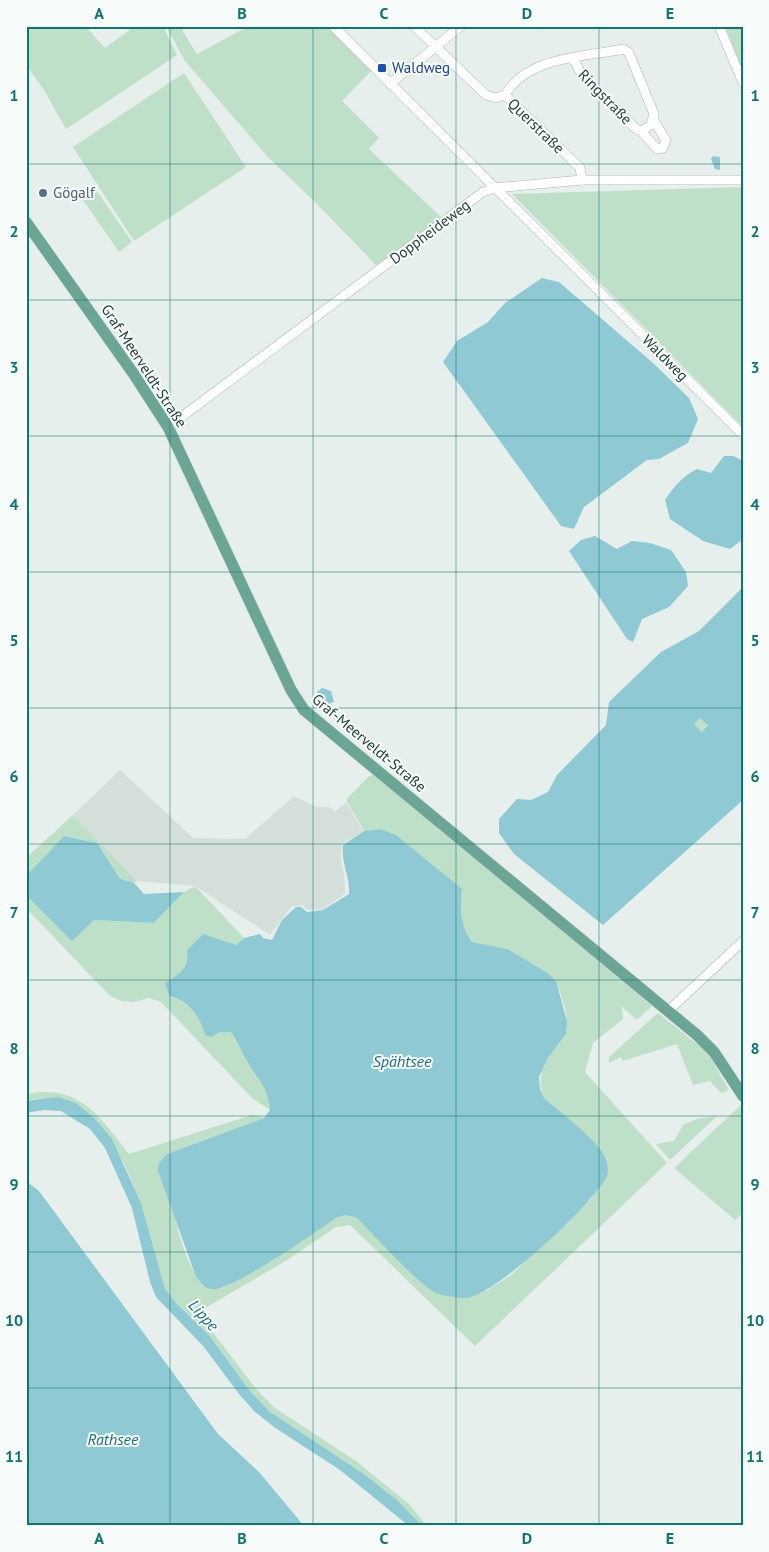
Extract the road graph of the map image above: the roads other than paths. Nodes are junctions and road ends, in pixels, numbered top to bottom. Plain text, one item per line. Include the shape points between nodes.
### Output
1 (333, 26) edge
2 (414, 26) edge
3 (461, 26) edge
4 (719, 26) edge
5 (436, 48) junction
6 (573, 59) junction
7 (743, 83) edge
8 (390, 84) junction
9 (505, 95) junction
10 (654, 122) junction
11 (641, 131) junction
12 (582, 180) junction
13 (743, 180) edge
14 (494, 188) junction
15 (26, 222) edge
16 (168, 427) junction
17 (743, 435) edge
18 (743, 941) edge
19 (668, 1011) junction
20 (742, 1093) edge

1 - 8 street, Waldweg
2 - 5 street, Querstraße
3 - 5 street
4 - 7 street
5 - 8 street
5 - 9 street, Querstraße via 486,95 496,98
6 - 9 street, Ringstraße via 536,68
6 - 10 street, Ringstraße via 624,49 630,53 654,114
6 - 11 street, Ringstraße via 583,76
8 - 14 street, Waldweg
9 - 12 street, Querstraße via 580,168
10 - 11 street, Ringstraße
10 - 11 street, Ringstraße via 666,140 664,148 658,149
12 - 13 street, Doppheideweg
12 - 14 street, Doppheideweg
14 - 16 street, Doppheideweg via 483,192
14 - 17 street, Waldweg
15 - 16 main road, Graf-Meerveldt-Straße
16 - 19 main road, Graf-Meerveldt-Straße via 290,690 304,710
18 - 19 street
19 - 20 main road, Graf-Meerveldt-Straße via 712,1049

